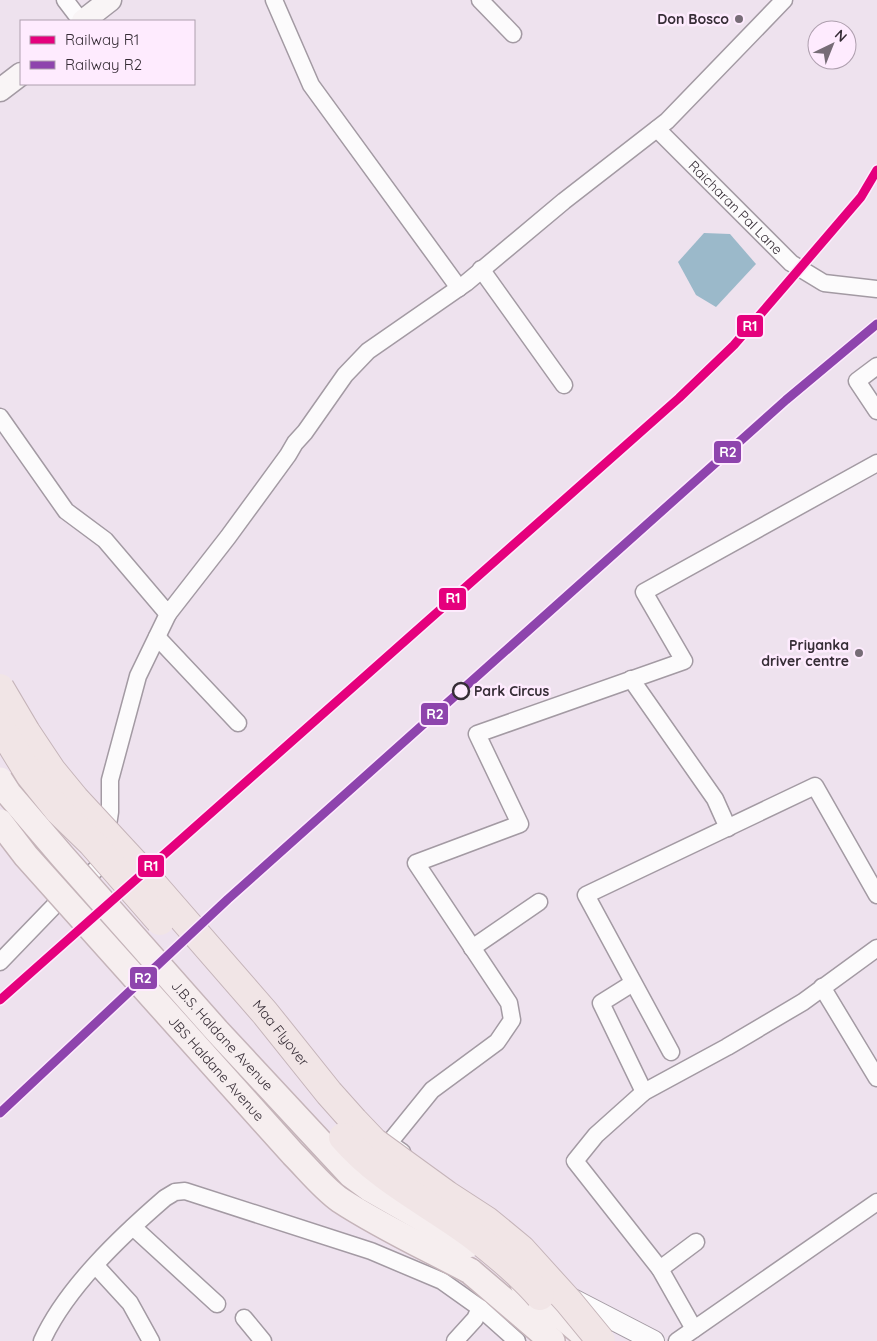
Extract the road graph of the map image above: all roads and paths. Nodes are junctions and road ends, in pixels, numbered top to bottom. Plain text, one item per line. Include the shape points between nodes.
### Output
1 (65, 0) edge
2 (110, 0) edge
3 (274, 0) edge
4 (480, 0) edge
5 (784, 0) edge
6 (81, 20) edge
7 (83, 20) edge
8 (514, 34) dead end
9 (20, 75) edge
10 (0, 90) edge
11 (657, 129) junction
12 (481, 269) junction
13 (459, 288) junction
14 (877, 289) edge
15 (877, 366) edge
16 (564, 385) dead end
17 (877, 411) edge
18 (0, 418) edge
19 (877, 463) edge
20 (168, 614) junction
21 (157, 638) junction
22 (631, 679) junction
23 (0, 688) edge
24 (238, 723) dead end
25 (0, 726) edge
26 (0, 780) edge
27 (0, 822) edge
28 (728, 828) junction
29 (877, 895) edge
30 (539, 902) dead end
31 (472, 948) junction
32 (877, 948) edge
33 (0, 962) edge
34 (633, 983) junction
35 (822, 987) junction
36 (671, 1052) dead end
37 (877, 1078) edge
38 (644, 1092) junction
39 (877, 1202) edge
40 (133, 1227) junction
41 (696, 1242) dead end
42 (474, 1261) junction
43 (96, 1266) junction
44 (660, 1269) junction
45 (506, 1270) junction
46 (217, 1304) dead end
47 (480, 1308) junction
48 (590, 1308) junction
49 (244, 1318) dead end
50 (694, 1329) junction
51 (42, 1341) edge
52 (151, 1341) edge
53 (263, 1341) edge
54 (455, 1341) edge
55 (518, 1341) edge
56 (552, 1341) edge
57 (579, 1341) edge
58 (591, 1341) edge
59 (601, 1341) edge
60 (654, 1341) edge
61 (677, 1341) edge

1 - 6 street
2 - 7 main road
3 - 13 street via 311,85
4 - 8 street
5 - 11 street
9 - 10 main road
11 - 12 street
11 - 14 street, Raicharan Pal Lane via 791,263 824,283
12 - 13 street
12 - 16 street
13 - 20 street via 372,347 345,374 228,537
15 - 17 street via 857,382
18 - 20 street via 66,511 105,540
19 - 22 street via 644,592 684,661
20 - 21 street
21 - 24 street
21 - 33 street via 138,676 110,780 110,812 102,864 55,905
22 - 28 street via 715,799
22 - 31 street via 476,734 520,824 416,863
23 - 59 highway, Maa Flyover, bridge via 26,732 64,785 266,1012 329,1093 367,1135 447,1195 488,1221 521,1249
25 - 57 highway, Maa Flyover, bridge via 30,775 59,811 92,843 237,1008 354,1149 412,1196 474,1236 526,1280
26 - 42 main road, J.B.S. Haldane Avenue, bridge via 45,836 211,1024 351,1175
27 - 42 main road, JBS Haldane Avenue, bridge via 26,856 326,1187 370,1218
28 - 29 street via 814,786
28 - 34 street via 586,894
30 - 31 street
31 - 48 street via 509,1003 512,1020 497,1042 432,1090 389,1142 524,1238 564,1276
32 - 35 street
34 - 36 street
34 - 38 street via 601,1003
35 - 37 street
35 - 38 street via 736,1042
38 - 44 street via 596,1135 575,1162
39 - 50 street
40 - 43 street
40 - 46 street
40 - 47 street via 165,1198 175,1192 186,1191 371,1251 442,1281
41 - 44 street
42 - 45 main road, JBS Haldane Avenue
42 - 56 main road, J.B.S. Haldane Avenue
43 - 51 street via 79,1283
43 - 52 street via 130,1303
44 - 50 street
45 - 48 street
45 - 58 main road, JBS Haldane Avenue
47 - 54 street via 475,1319
47 - 55 street
48 - 60 street
49 - 53 street
50 - 61 street

